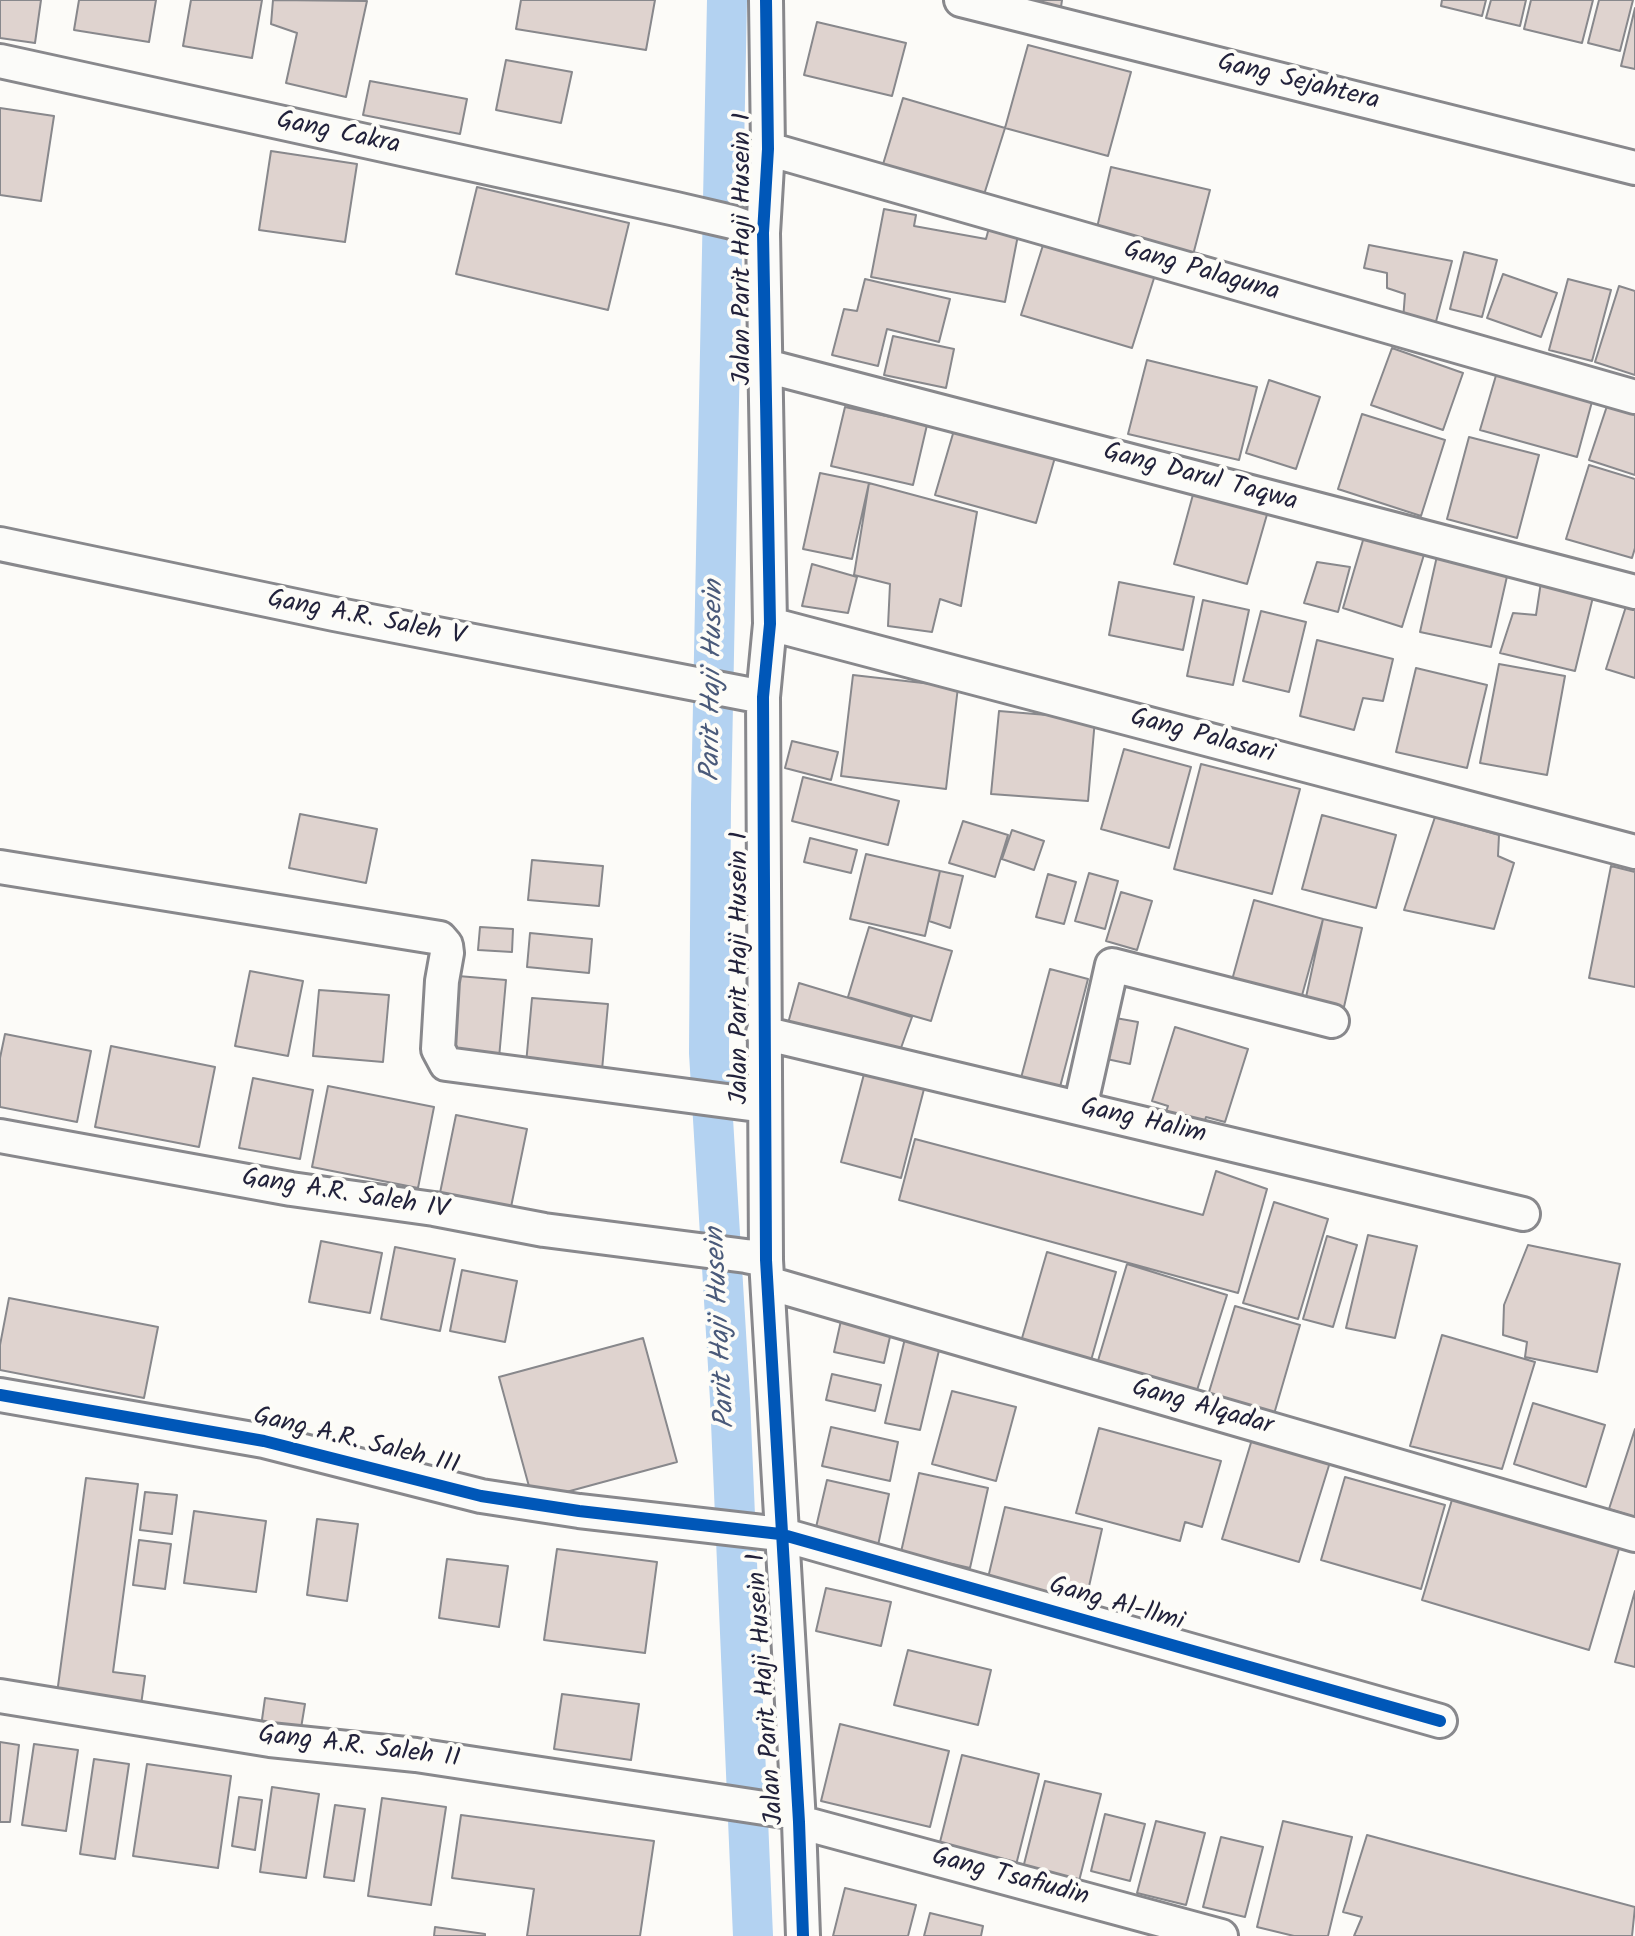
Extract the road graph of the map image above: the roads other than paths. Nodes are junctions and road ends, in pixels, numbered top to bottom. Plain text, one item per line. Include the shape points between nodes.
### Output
1 (766, 0) edge
2 (961, 0) edge
3 (0, 61) edge
4 (768, 149) junction
5 (1635, 168) edge
6 (763, 233) junction
7 (766, 366) junction
8 (1635, 397) edge
9 (0, 544) edge
10 (1635, 592) edge
11 (770, 624) junction
12 (748, 694) junction
13 (1635, 852) edge
14 (0, 867) edge
15 (1332, 1021) dead end
16 (763, 1033) junction
17 (754, 1104) junction
18 (1080, 1108) junction
19 (0, 1136) edge
20 (1523, 1214) dead end
21 (760, 1266) junction
22 (0, 1395) edge
23 (768, 1532) junction
24 (1635, 1535) edge
25 (0, 1696) edge
26 (1440, 1721) dead end
27 (789, 1815) junction
28 (803, 1936) edge
29 (1221, 1936) edge

1 - 4 street, Jalan Parit Haji Husein 1
2 - 5 street, Gang Sejahtera
3 - 6 street, Gang Cakra via 676,209
4 - 6 street, Jalan Parit Haji Husein 1
4 - 8 street, Gang Palaguna
6 - 7 street, Jalan Parit Haji Husein 1
7 - 10 street, Gang Darul Taqwa
7 - 11 street, Jalan Parit Haji Husein 1
9 - 12 street, Gang A.R. Saleh V
11 - 12 street, Jalan Parit Haji Husein 1
11 - 13 street, Gang Palasari
12 - 16 street, Jalan Parit Haji Husein 1
14 - 17 street via 440,938 447,953 438,1049 446,1064
15 - 18 street via 1112,965
16 - 17 street, Jalan Parit Haji Husein 1
16 - 18 street, Gang Halim
17 - 21 street, Jalan Parit Haji Husein 1
18 - 20 street, Gang Halim
19 - 21 street, Gang A.R. Saleh IV
21 - 23 street, Jalan Parit Haji Husein 1
21 - 24 street, Gang Alqadar
22 - 23 street, Gang A.R. Saleh III via 264,1441 481,1496
23 - 26 street, Gang Al-llmi
23 - 27 street, Jalan Parit Haji Husein 1
25 - 27 street, Gang A.R. Saleh II
27 - 28 street, Jalan Parit Haji Husein 1
27 - 29 street, Gang Tsafiudin

